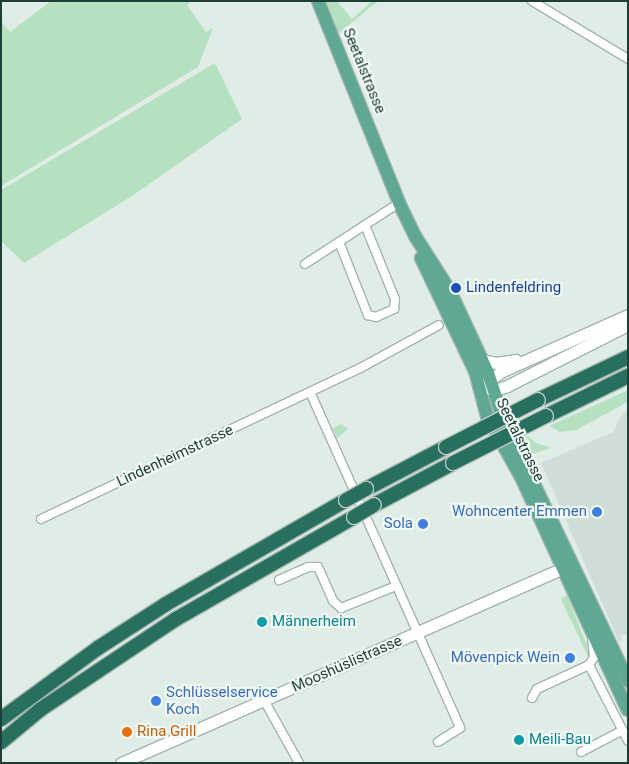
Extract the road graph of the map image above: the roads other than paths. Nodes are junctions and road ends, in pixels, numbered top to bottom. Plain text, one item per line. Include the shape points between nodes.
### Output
1 (318, 1) edge
2 (532, 1) edge
3 (628, 58) edge
4 (399, 203) junction
5 (365, 225) junction
6 (415, 236) junction
7 (339, 242) junction
8 (305, 264) dead end
9 (628, 315) edge
10 (439, 325) dead end
11 (628, 325) edge
12 (628, 357) edge
13 (528, 359) junction
14 (482, 360) junction
15 (628, 376) edge
16 (489, 386) junction
17 (310, 392) junction
18 (41, 519) dead end
19 (567, 566) junction
20 (279, 580) dead end
21 (396, 586) junction
22 (417, 633) junction
23 (592, 635) junction
24 (589, 665) junction
25 (628, 682) edge
26 (532, 698) dead end
27 (264, 700) junction
28 (628, 710) edge
29 (1, 719) edge
30 (623, 730) junction
31 (628, 740) edge
32 (1, 742) edge
33 (438, 742) dead end
34 (581, 752) dead end
35 (121, 763) edge
36 (299, 763) edge

1 - 4 main road, Seetalstrasse
2 - 3 street
4 - 5 street
4 - 6 main road, Seetalstrasse
5 - 7 street
5 - 7 street via 395,299 394,310 376,317 368,315
6 - 14 main road, Seetalstrasse via 450,291
6 - 16 main road, Seetalstrasse via 419,254
7 - 8 street
9 - 13 street
10 - 17 street, Lindenheimstrasse
11 - 16 street
12 - 29 highway, bridge via 446,446 346,500 166,604 98,648
13 - 14 street via 496,363
13 - 16 street
14 - 16 main road, Seetalstrasse
15 - 32 highway, bridge via 453,463 221,592 42,709
16 - 19 main road, Seetalstrasse via 487,416
17 - 18 street, Lindenheimstrasse
17 - 21 street
19 - 22 street, Mooshüslistrasse
19 - 23 main road, Seetalstrasse
19 - 25 main road, Seetalstrasse
20 - 21 street via 308,567 318,568 333,602 341,608
21 - 22 street
22 - 27 street, Mooshüslistrasse
22 - 33 street via 460,728
23 - 24 street via 594,657
23 - 28 main road, Seetalstrasse
24 - 26 street via 537,688
24 - 30 street
27 - 35 street, Mooshüslistrasse
27 - 36 street
30 - 31 street
30 - 34 street

